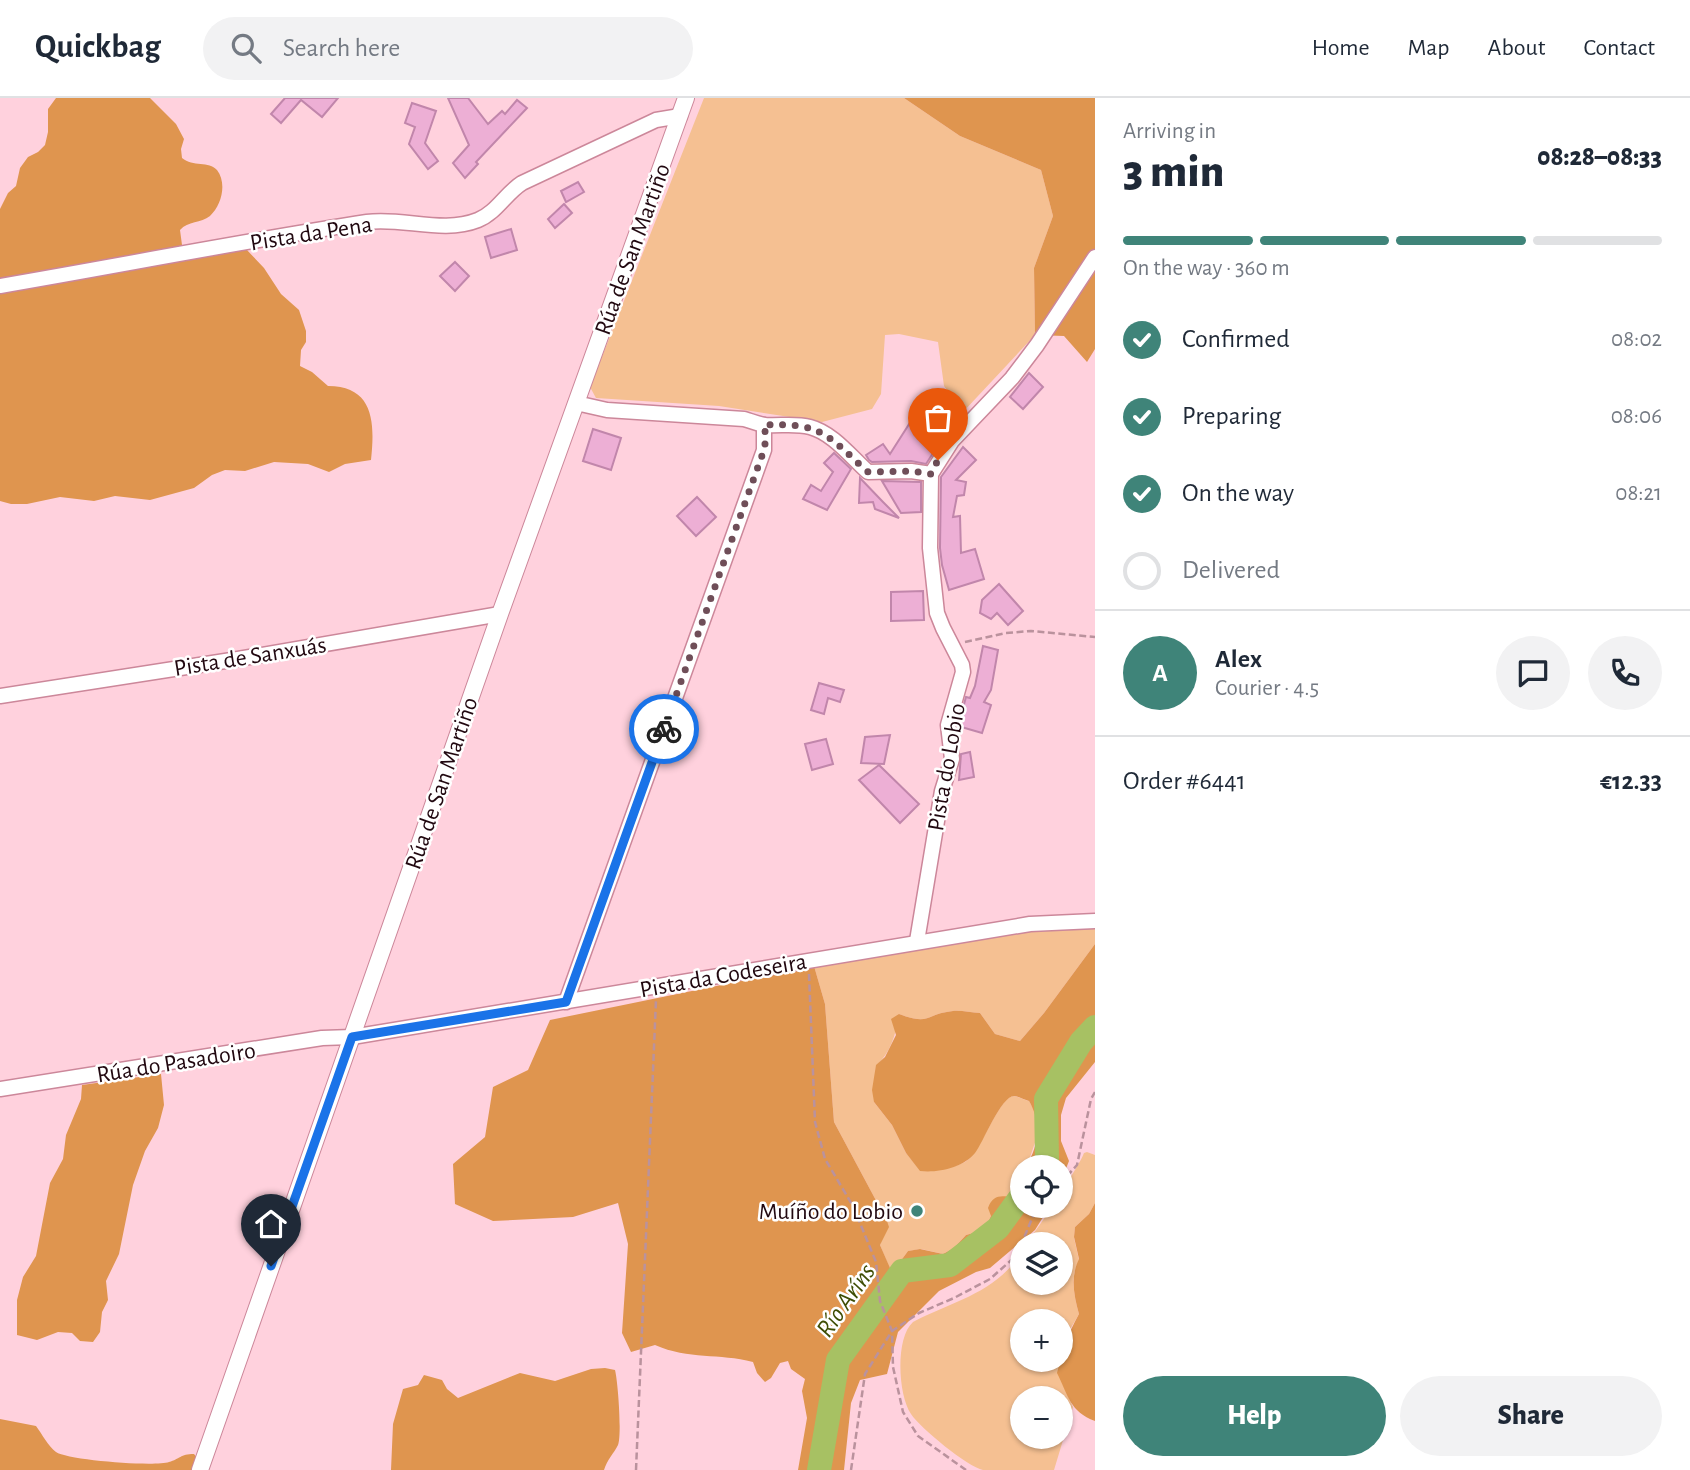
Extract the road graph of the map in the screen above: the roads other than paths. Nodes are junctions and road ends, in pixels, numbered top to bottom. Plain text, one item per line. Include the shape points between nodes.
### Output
1 (687, 98) edge
2 (680, 116) junction
3 (1095, 257) edge
4 (0, 286) edge
5 (576, 403) junction
6 (764, 425) junction
7 (931, 474) junction
8 (500, 614) junction
9 (0, 696) edge
10 (1095, 921) edge
11 (917, 941) junction
12 (566, 1002) junction
13 (352, 1037) junction
14 (0, 1090) edge
15 (200, 1470) edge

1 - 2 street, Rúa de San Martiño
2 - 4 street, Pista da Pena via 656,120 522,183 479,220 443,225 372,222
2 - 5 street, Rúa de San Martiño
3 - 7 street via 1037,345 952,440
5 - 6 street via 607,410 744,419
5 - 8 street, Rúa de San Martiño
6 - 7 street via 820,430 868,472
6 - 12 street via 764,450
7 - 11 street, Pista do Lobio via 930,548 937,613 962,665 963,679 947,725 952,759 942,791
8 - 9 street, Pista de Sanxuás
8 - 13 street, Rúa de San Martiño
10 - 11 street, Pista da Codeseira via 1030,924
11 - 12 street, Pista da Codeseira
12 - 13 street, Pista da Codeseira
13 - 14 street, Rúa do Pasadoiro
13 - 15 street, Rúa de San Martiño

